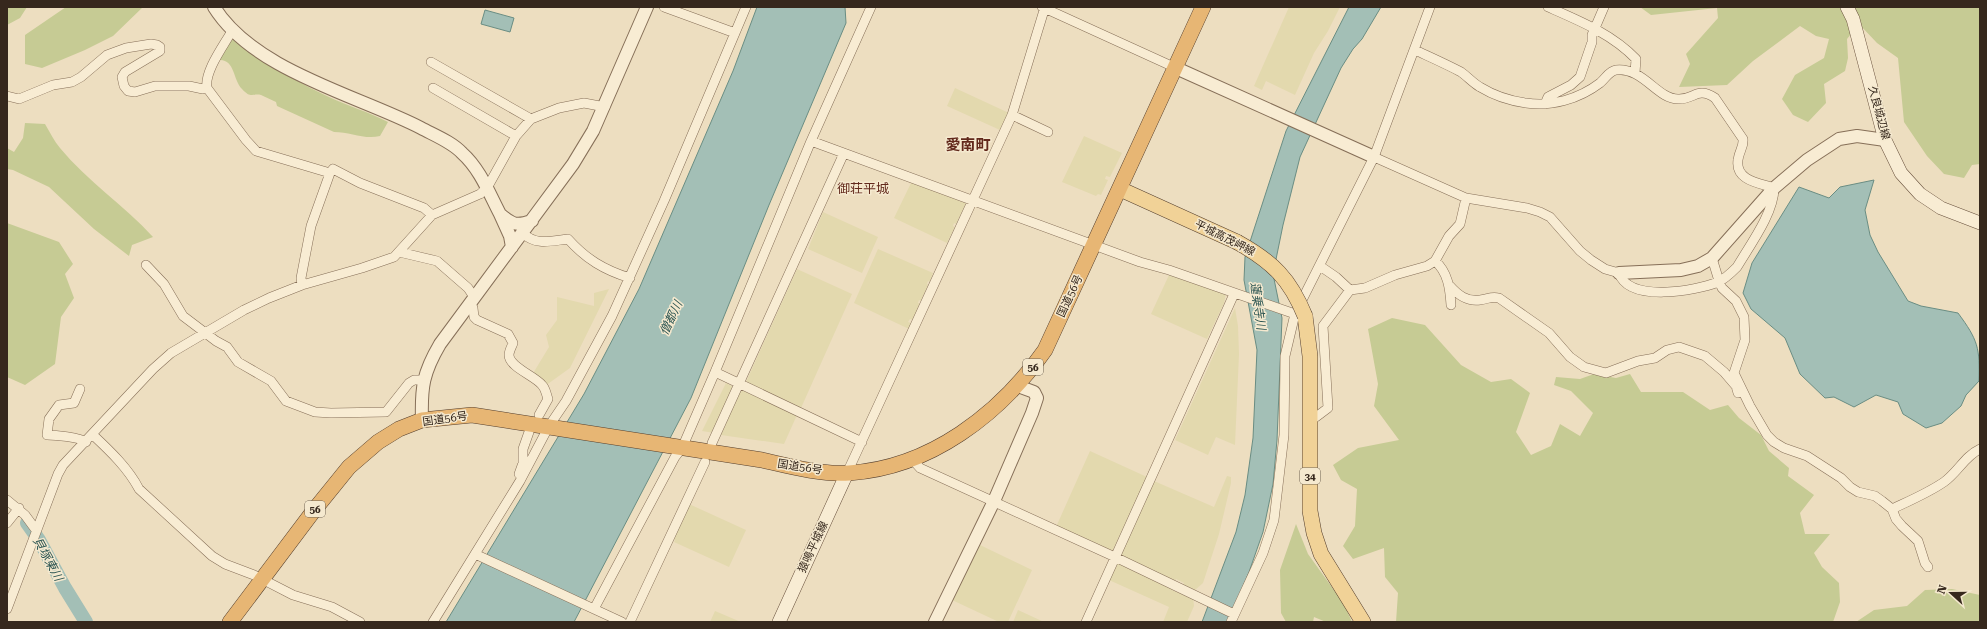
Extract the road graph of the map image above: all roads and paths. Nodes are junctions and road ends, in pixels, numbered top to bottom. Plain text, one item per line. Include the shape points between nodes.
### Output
1 (214, 7) edge
2 (647, 7) edge
3 (664, 7) edge
4 (746, 7) edge
5 (871, 7) edge
6 (1044, 7) edge
7 (1203, 7) edge
8 (1430, 7) edge
9 (1548, 7) edge
10 (1604, 7) edge
11 (1847, 7) edge
12 (233, 29) junction
13 (1595, 29) junction
14 (735, 33) junction
15 (1415, 50) junction
16 (431, 62) dead end
17 (1176, 68) junction
18 (1635, 73) junction
19 (207, 88) junction
20 (433, 88) dead end
21 (7, 96) edge
22 (1545, 104) junction
23 (605, 106) junction
24 (1012, 115) junction
25 (531, 119) junction
26 (1048, 132) dead end
27 (516, 136) junction
28 (1885, 140) junction
29 (811, 141) junction
30 (844, 153) junction
31 (1374, 157) junction
32 (330, 173) junction
33 (487, 188) junction
34 (1774, 188) junction
35 (1120, 189) junction
36 (1466, 198) junction
37 (973, 200) junction
38 (500, 214) junction
39 (432, 215) junction
40 (532, 221) junction
41 (1980, 223) edge
42 (522, 233) junction
43 (1094, 246) junction
44 (512, 247) junction
45 (399, 252) junction
46 (1712, 258) junction
47 (1435, 261) junction
48 (146, 265) dead end
49 (1320, 266) junction
50 (1619, 273) junction
51 (630, 278) junction
52 (1719, 281) junction
53 (302, 285) junction
54 (1450, 286) junction
55 (1350, 290) junction
56 (1237, 295) junction
57 (472, 300) junction
58 (1451, 305) dead end
59 (1300, 315) junction
60 (206, 333) junction
61 (715, 372) junction
62 (423, 380) junction
63 (738, 383) junction
64 (1018, 386) junction
65 (80, 389) dead end
66 (1750, 406) junction
67 (1316, 417) dead end
68 (422, 420) junction
69 (546, 423) junction
70 (529, 432) dead end
71 (89, 438) junction
72 (862, 442) junction
73 (712, 443) dead end
74 (676, 447) junction
75 (1980, 449) edge
76 (912, 459) junction
77 (705, 462) dead end
78 (847, 473) junction
79 (520, 481) junction
80 (7, 500) edge
81 (994, 502) junction
82 (19, 508) junction
83 (1892, 509) junction
84 (7, 523) edge
85 (36, 530) junction
86 (477, 555) junction
87 (1115, 557) junction
88 (1928, 567) dead end
89 (262, 579) junction
90 (592, 608) junction
91 (7, 609) edge
92 (1231, 616) edge
93 (230, 622) edge
94 (360, 622) edge
95 (433, 622) edge
96 (622, 622) edge
97 (630, 622) edge
98 (779, 622) edge
99 (935, 622) edge
100 (1086, 622) edge
101 (1363, 622) edge

1 - 12 street
2 - 23 street
3 - 14 street
4 - 14 street
5 - 29 street
6 - 17 street
6 - 24 street
7 - 17 highway, 国道56号 / 56
8 - 15 street
9 - 13 street
10 - 13 street
11 - 28 main road, 久良城辺線 via 1853,19
12 - 19 street via 208,72
12 - 33 street via 264,54 306,77 399,117 461,151 473,164
13 - 18 street via 1623,46 1636,59
13 - 22 street via 1580,78 1548,97
14 - 51 street
15 - 22 street via 1457,70 1495,95 1518,102
15 - 31 street
16 - 25 street
17 - 31 street
17 - 35 highway, 国道56号 / 56
18 - 22 street via 1617,70 1567,100
18 - 34 street via 1666,95 1678,99 1703,93 1715,98 1742,138 1744,146 1738,158 1738,167 1743,176
19 - 21 street via 155,86 135,92 128,91 122,77 125,72 160,51 160,47 151,44 126,48 107,55 72,82 54,85 19,99
19 - 32 street via 256,151
20 - 27 street
23 - 25 street via 584,103 559,108
23 - 40 street via 573,164
24 - 26 street
24 - 37 street
25 - 27 street
27 - 33 street
28 - 34 street via 1857,136 1839,139 1807,160
28 - 41 main road, 久良城辺線 via 1901,173 1920,194 1941,208
29 - 30 street
29 - 61 street
30 - 37 street
30 - 63 street
31 - 36 street
31 - 49 street
32 - 39 street via 333,169 388,195 424,208
32 - 53 street via 310,226
33 - 38 street
33 - 39 street via 480,194
34 - 46 street
34 - 52 street via 1770,209 1738,267
35 - 43 highway, 国道56号 / 56
35 - 59 main road, 平城高茂岬線 / 34, bridge via 1237,242 1271,263 1296,295
36 - 47 street via 1460,224 1449,236
36 - 50 street via 1540,212 1550,217 1591,260 1605,269
37 - 43 street
37 - 72 street
38 - 40 street via 511,224
38 - 44 street
39 - 45 street
40 - 42 street
42 - 44 street
42 - 51 street via 536,242 568,239 582,254 599,266
43 - 56 street
43 - 64 highway, 国道56号 / 56 via 1045,350
44 - 57 street
45 - 53 street via 382,262
45 - 57 street via 437,261 468,288
46 - 50 street via 1698,266 1681,270
46 - 52 street
47 - 54 street via 1444,271
47 - 55 street via 1365,288
48 - 60 street via 164,284 183,316
49 - 55 street
49 - 59 street
50 - 52 street via 1622,280 1631,287 1659,293 1693,289
51 - 69 street via 566,401
52 - 66 street via 1722,288 1736,301 1744,317 1744,340 1734,373
53 - 60 street via 244,310
54 - 58 street
54 - 66 street via 1458,295 1469,300 1492,296 1499,298 1549,333 1570,357 1584,367 1606,373 1638,361 1655,358 1667,350 1679,347 1693,350 1705,356 1724,372 1736,386 1744,405
55 - 67 street via 1323,326 1328,408
56 - 59 street
56 - 87 street
57 - 62 street via 440,344 428,364
57 - 69 street via 474,318 508,334 513,343 510,359 546,390
59 - 92 street via 1285,356 1284,435 1274,520 1263,553
59 - 101 main road, 34 via 1310,356 1310,511 1314,533 1321,554
60 - 62 street via 227,347 238,362 270,381 286,401 315,412 386,412 409,383
60 - 71 street via 171,353 153,369
61 - 63 street
61 - 74 street
62 - 68 street
63 - 72 street
63 - 73 street
64 - 76 highway, 国道56号 / 56 via 973,427
64 - 81 street via 1034,392 1037,398
65 - 71 street via 74,403 60,405 50,419 47,435
66 - 83 street via 1774,442 1807,456 1858,492 1875,496
68 - 69 highway, 国道56号 / 56 via 472,415
68 - 89 highway, 国道56号 / 56 via 399,429 378,442 349,467
69 - 74 highway, 国道56号 / 56
69 - 79 street
70 - 79 street via 522,455 523,463 518,477
71 - 85 street via 63,465
71 - 89 street via 110,451 139,489 212,556
72 - 78 street
74 - 78 highway, 国道56号 / 56
74 - 90 street via 675,457
75 - 83 street via 1969,456 1955,473 1943,482
76 - 78 highway, 国道56号 / 56
76 - 81 street via 920,468
77 - 97 street
78 - 98 main road, 猿鳴平城線
79 - 86 street
80 - 82 street
81 - 87 street
81 - 99 street
82 - 84 street
82 - 85 street
83 - 88 street via 1896,519 1918,541
85 - 91 street
86 - 90 street
86 - 95 street
87 - 92 street via 1205,600
87 - 100 street
89 - 93 highway, 国道56号 / 56
89 - 94 street via 293,595 332,606
90 - 96 street

